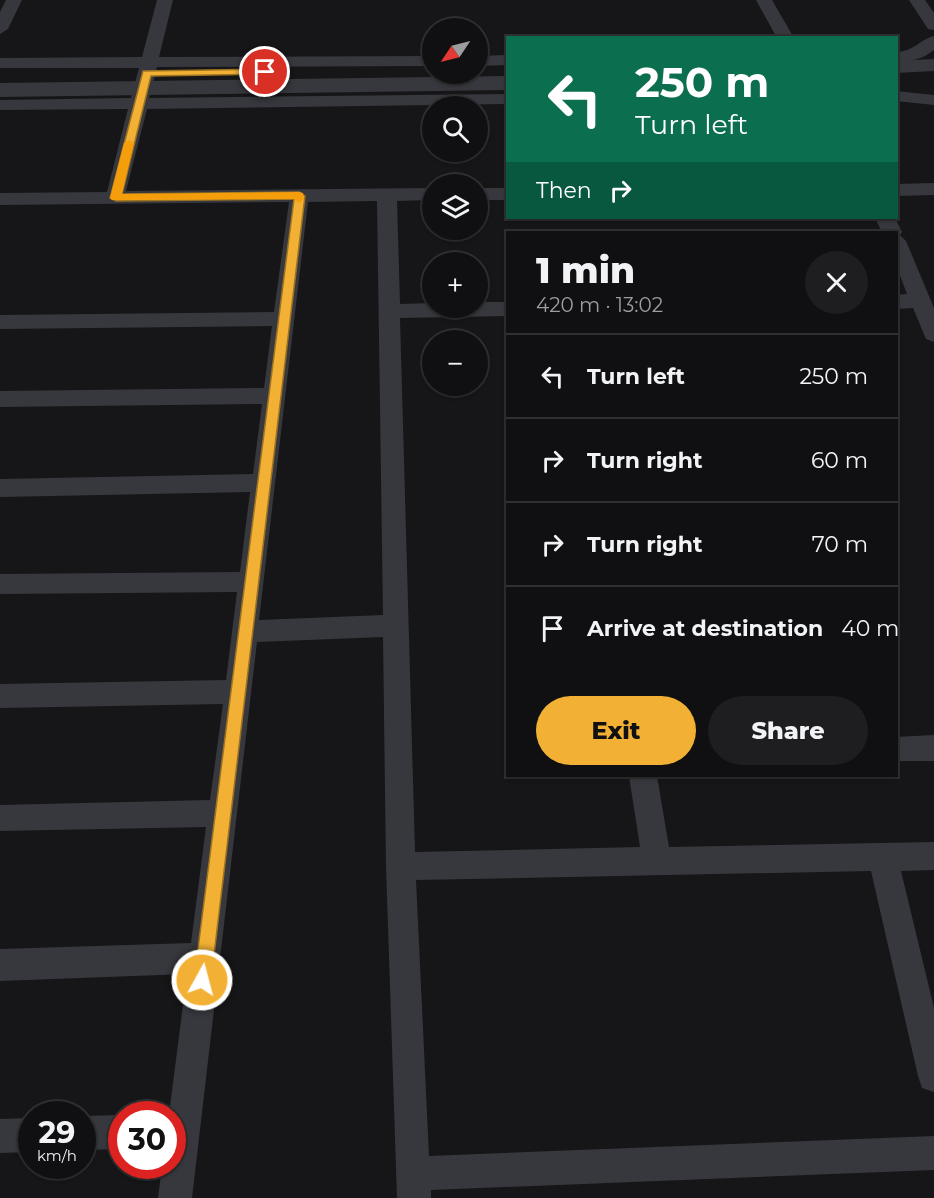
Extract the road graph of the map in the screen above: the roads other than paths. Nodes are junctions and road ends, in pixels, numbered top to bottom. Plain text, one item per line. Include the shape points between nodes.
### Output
1 (14, 0) edge
2 (165, 0) edge
3 (764, 0) edge
4 (917, 0) edge
5 (934, 25) edge
6 (0, 29) edge
7 (785, 36) edge
8 (934, 41) edge
9 (898, 57) edge
10 (506, 60) edge
11 (488, 61) edge
12 (422, 62) edge
13 (0, 63) edge
14 (934, 65) edge
15 (898, 67) edge
16 (422, 70) edge
17 (488, 70) edge
18 (506, 70) edge
19 (0, 76) edge
20 (898, 80) edge
21 (934, 81) edge
22 (145, 82) junction
23 (506, 83) edge
24 (0, 90) edge
25 (898, 96) edge
26 (506, 99) edge
27 (934, 100) edge
28 (0, 105) edge
29 (898, 189) edge
30 (934, 189) edge
31 (422, 194) edge
32 (488, 194) edge
33 (506, 194) edge
34 (387, 195) junction
35 (299, 196) junction
36 (0, 198) edge
37 (116, 198) junction
38 (898, 246) edge
39 (921, 301) junction
40 (898, 302) edge
41 (506, 309) edge
42 (389, 311) junction
43 (284, 319) junction
44 (0, 322) edge
45 (934, 334) edge
46 (274, 396) junction
47 (0, 399) edge
48 (264, 483) junction
49 (0, 488) edge
50 (252, 582) junction
51 (0, 584) edge
52 (396, 625) junction
53 (245, 632) junction
54 (238, 692) junction
55 (0, 696) edge
56 (934, 748) edge
57 (898, 749) edge
58 (643, 777) edge
59 (223, 813) junction
60 (0, 818) edge
61 (934, 856) edge
62 (883, 858) junction
63 (657, 862) junction
64 (401, 866) junction
65 (205, 958) junction
66 (0, 965) edge
67 (934, 1077) edge
68 (183, 1101) edge
69 (18, 1135) edge
70 (0, 1136) edge
71 (934, 1153) edge
72 (176, 1179) edge
73 (414, 1186) edge
74 (175, 1198) edge

1 - 6 street
2 - 22 street
3 - 7 street
4 - 5 street
8 - 9 street via 914,56
10 - 11 street
12 - 22 street
13 - 22 street
14 - 15 street
16 - 22 street
17 - 18 street
19 - 22 street
20 - 21 street
22 - 23 street
22 - 24 street
22 - 26 street
22 - 28 street
22 - 37 street
25 - 27 street
29 - 30 street
31 - 34 street
32 - 33 street
34 - 35 street
34 - 42 street
35 - 37 street
35 - 43 street
36 - 37 street
38 - 39 street
39 - 40 street
39 - 45 street
41 - 42 street
42 - 52 street
43 - 44 street
43 - 46 street
46 - 47 street
46 - 48 street
48 - 49 street
48 - 50 street
50 - 51 street
50 - 53 street
52 - 53 street
52 - 64 street
53 - 54 street
54 - 55 street
54 - 59 street
56 - 57 street
58 - 63 street
59 - 60 street
59 - 65 street
61 - 62 street
62 - 63 street
62 - 67 street
63 - 64 street
64 - 73 street
65 - 66 street
65 - 68 street
69 - 70 street
71 - 73 street
72 - 74 street

